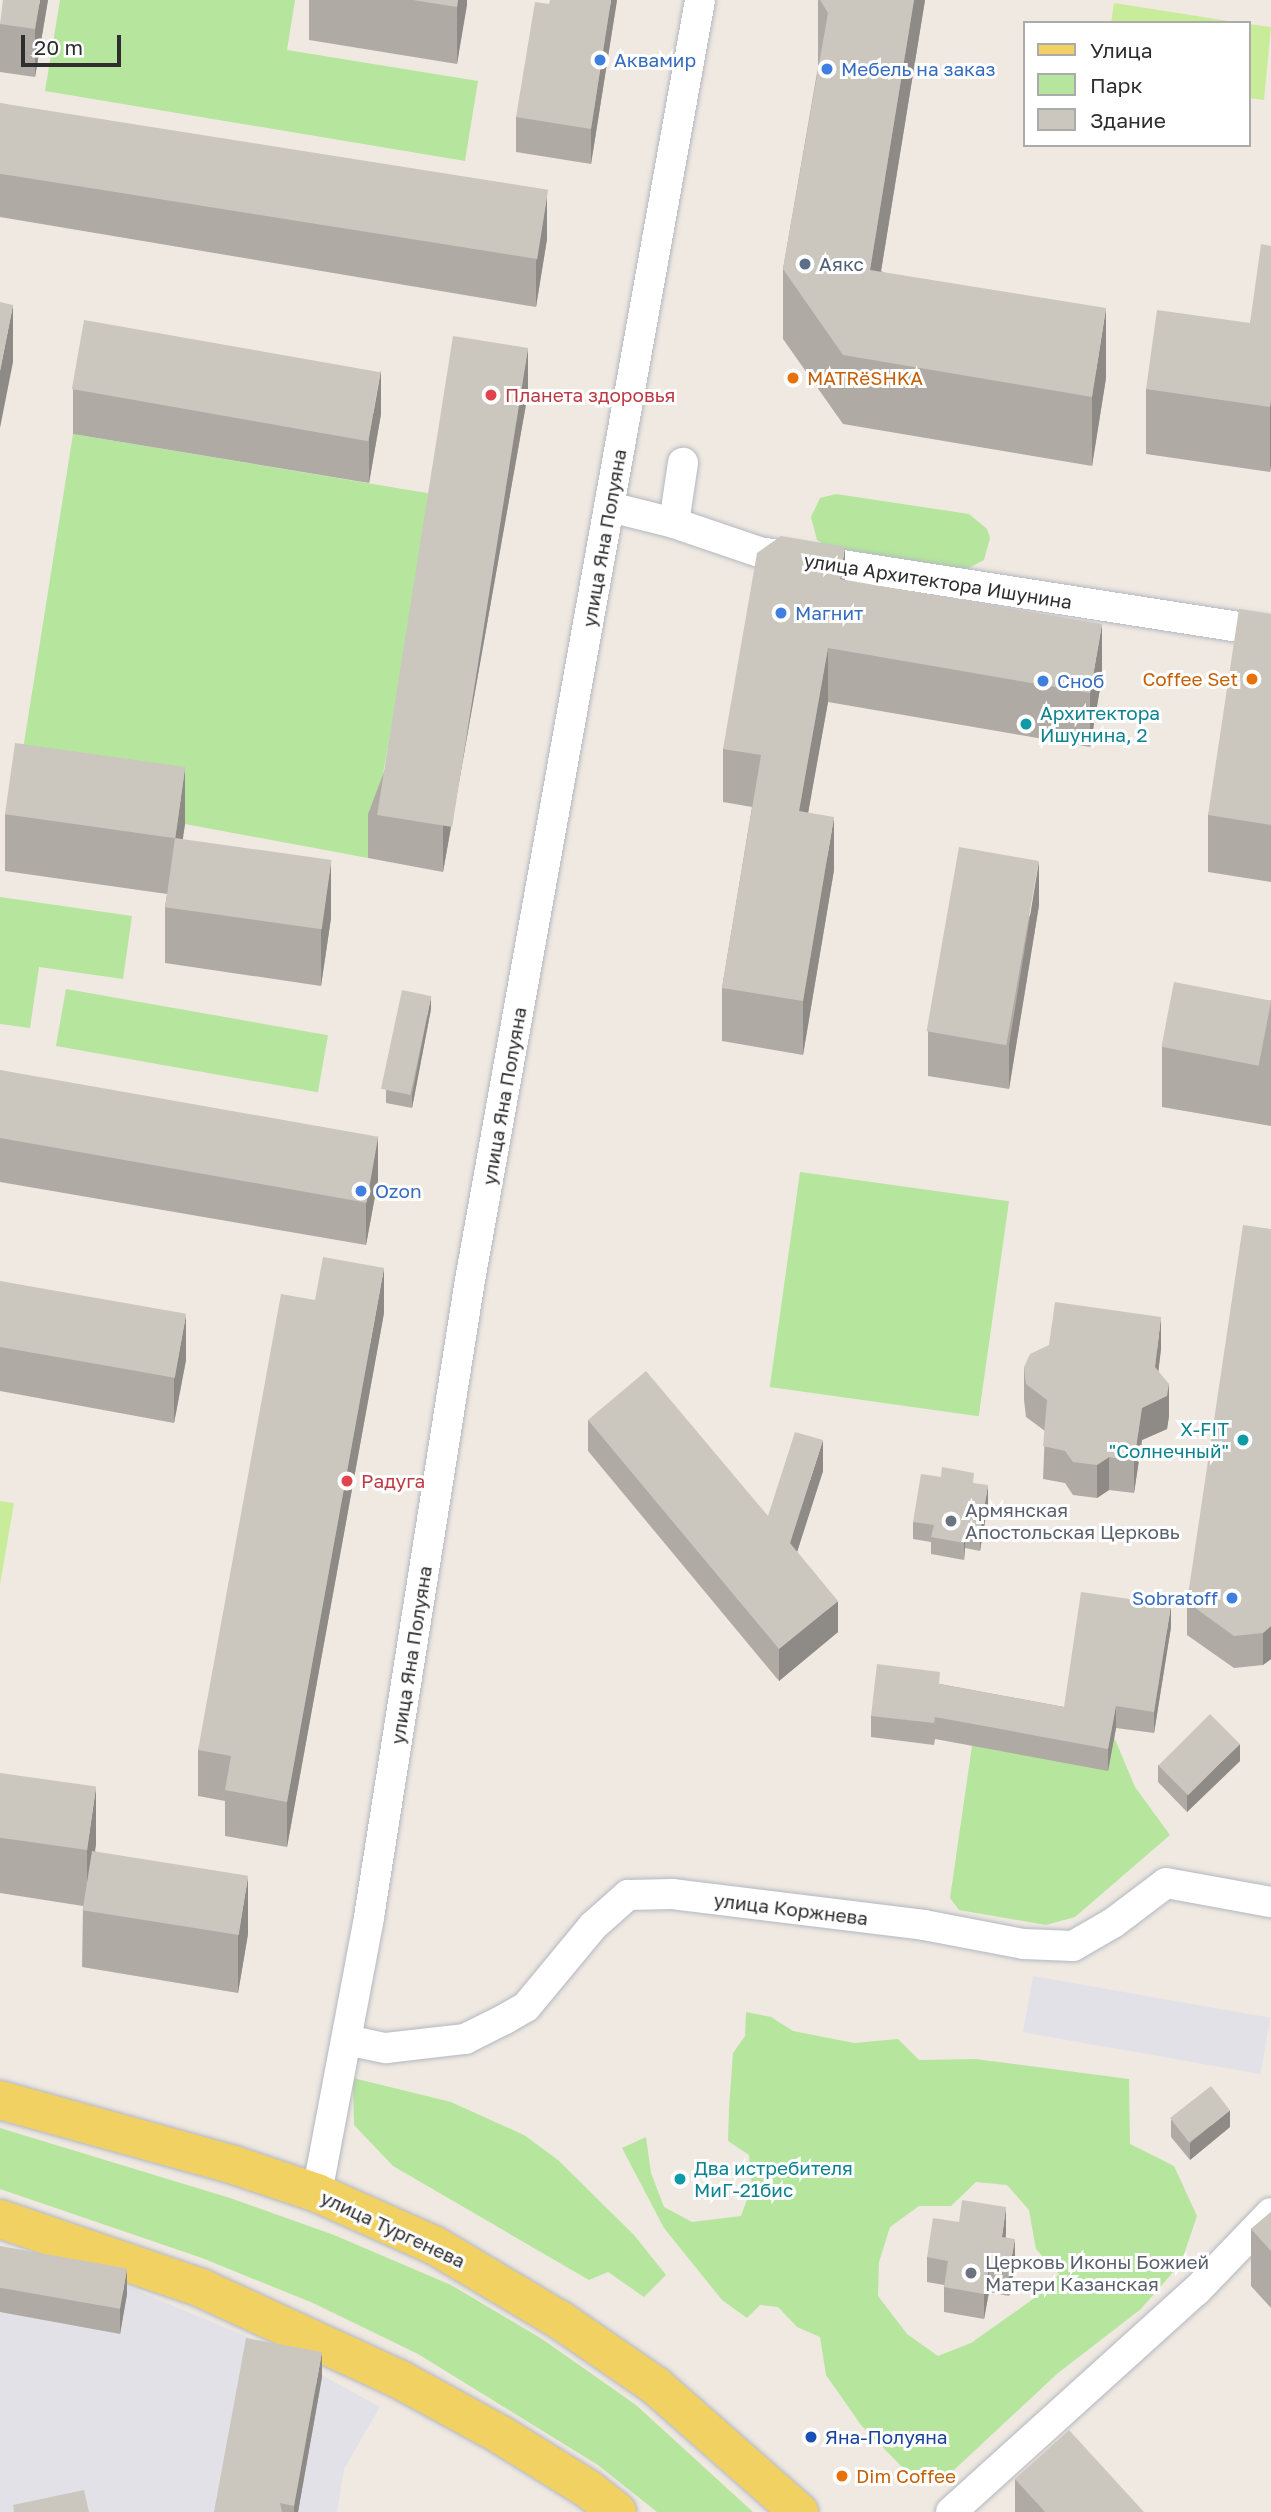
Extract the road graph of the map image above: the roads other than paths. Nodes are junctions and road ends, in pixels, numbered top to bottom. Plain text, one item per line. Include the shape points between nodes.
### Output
1 (700, 0) edge
2 (683, 463) dead end
3 (610, 507) junction
4 (674, 523) junction
5 (1271, 632) edge
6 (1271, 1902) edge
7 (347, 2040) junction
8 (0, 2100) edge
9 (317, 2193) junction
10 (1271, 2213) edge
11 (0, 2220) edge
12 (617, 2512) edge
13 (799, 2512) edge
14 (951, 2512) edge

1 - 3 street, улица Яна Полуяна
2 - 4 street
3 - 4 street, улица Архитектора Ишунина
3 - 7 street, улица Яна Полуяна via 470,1280
4 - 5 street, улица Архитектора Ишунина via 759,552
6 - 7 street, улица Коржнева via 1166,1883 1073,1946 1024,1944 924,1925 672,1895 628,1895 593,1926 526,2007 505,2019 465,2039 386,2048
7 - 9 street, улица Яна Полуяна
8 - 9 main road, улица Тургенева
9 - 13 main road, улица Тургенева via 454,2255 560,2320 656,2386
10 - 14 street via 1196,2291
11 - 12 main road via 201,2288 397,2378 501,2435

